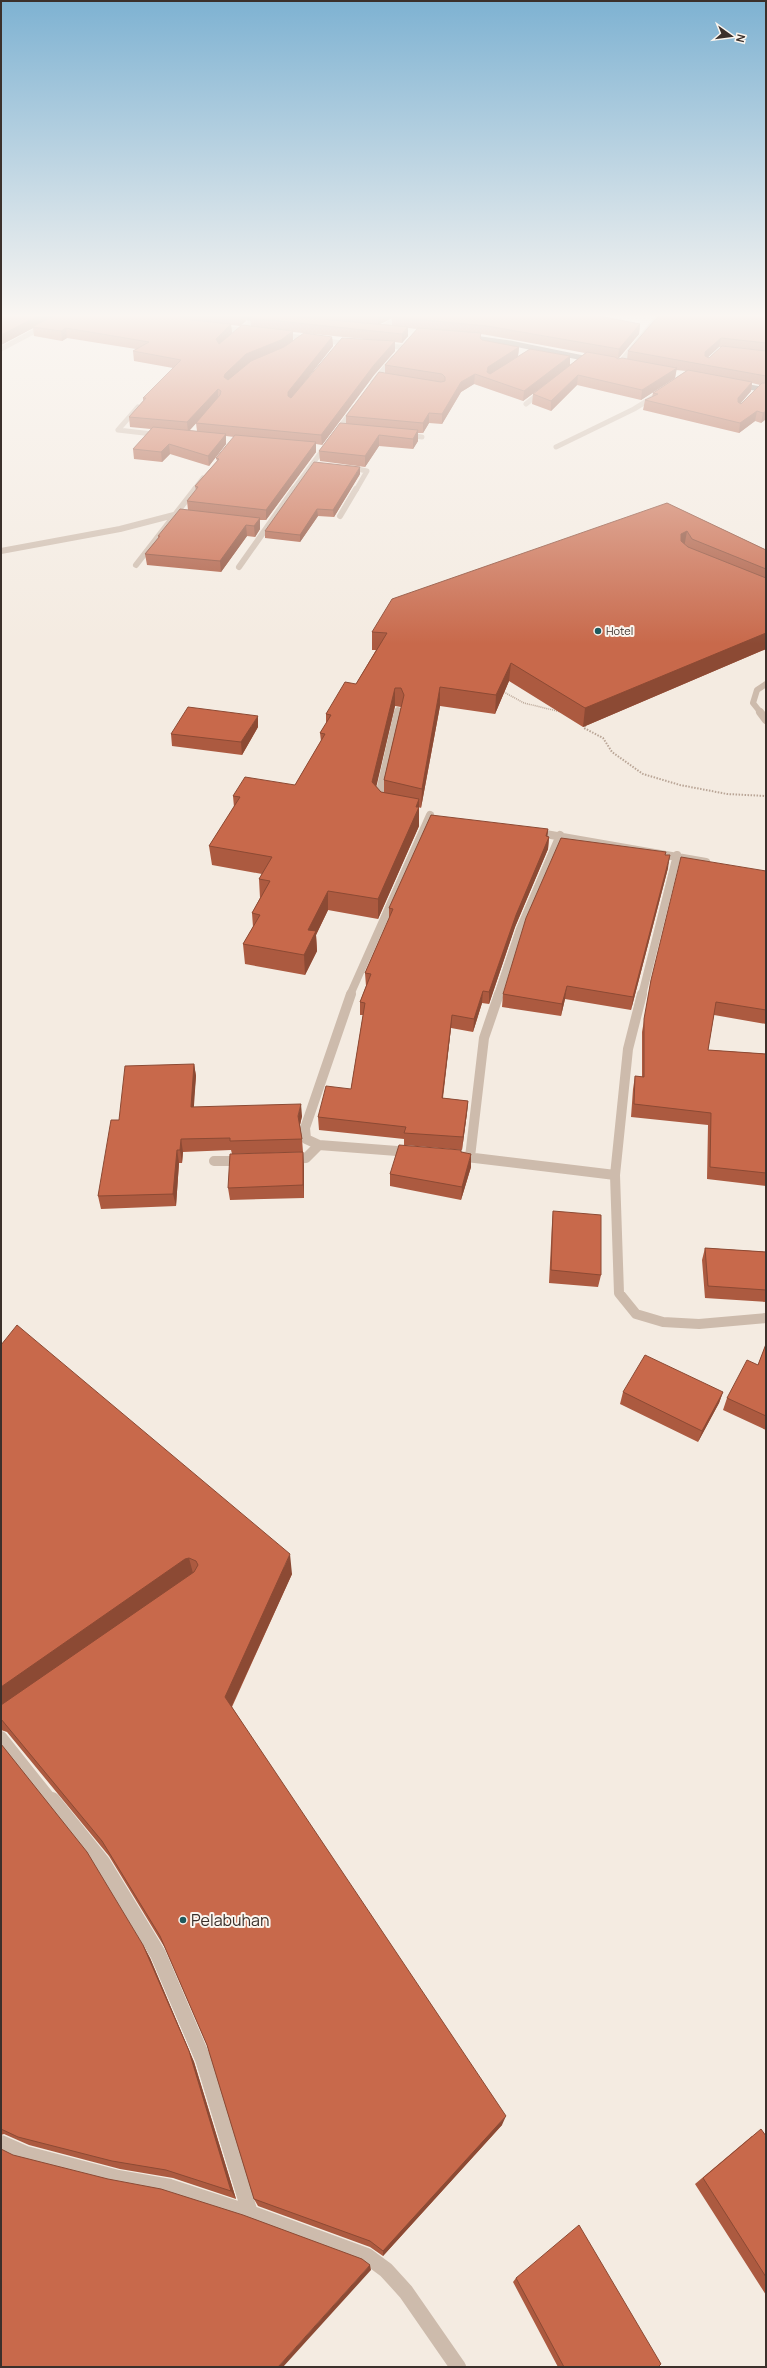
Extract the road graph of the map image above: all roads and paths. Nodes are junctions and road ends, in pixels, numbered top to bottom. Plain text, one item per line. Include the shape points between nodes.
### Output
1 (124, 424) edge
2 (342, 424) edge
3 (606, 424) edge
4 (338, 429) junction
5 (346, 430) edge
6 (167, 435) edge
7 (399, 435) edge
8 (422, 437) dead end
9 (556, 447) dead end
10 (315, 448) edge
11 (322, 449) junction
12 (311, 464) junction
13 (319, 464) edge
14 (341, 467) edge
15 (209, 472) edge
16 (174, 515) junction
17 (340, 516) dead end
18 (197, 518) edge
19 (260, 524) edge
20 (267, 525) junction
21 (1, 551) edge
22 (136, 565) dead end
23 (240, 567) dead end
24 (766, 684) edge
25 (496, 688) edge
26 (398, 710) dead end
27 (568, 714) edge
28 (590, 719) edge
29 (766, 720) edge
30 (766, 796) edge
31 (388, 806) edge
32 (430, 815) edge
33 (529, 831) edge
34 (560, 836) junction
35 (677, 855) junction
36 (714, 864) edge
37 (319, 1145) junction
38 (422, 1153) edge
39 (446, 1155) edge
40 (470, 1157) junction
41 (252, 1160) edge
42 (282, 1160) edge
43 (214, 1161) dead end
44 (615, 1175) junction
45 (766, 1318) edge
46 (1, 1737) edge
47 (1, 2143) edge
48 (250, 2213) junction
49 (458, 2367) edge

1 - 6 street via 118,430
2 - 4 street
3 - 9 street
4 - 5 street
4 - 11 street
7 - 8 street
10 - 11 street
11 - 12 street
12 - 13 street
12 - 20 street
14 - 17 street via 367,471
15 - 16 street
16 - 18 street
16 - 21 street via 120,529
16 - 22 street
19 - 20 street
20 - 23 street
24 - 29 street via 757,690 753,703
25 - 27 path via 524,703
26 - 31 street via 378,800 382,805
28 - 30 path via 584,728 603,738 612,752 643,774 680,785 727,794
32 - 37 street via 354,984 305,1128 306,1139
33 - 34 street
34 - 35 street
34 - 40 street via 520,929 484,1038
35 - 36 street
35 - 44 street via 628,1049
37 - 38 street
37 - 42 street via 306,1158
39 - 40 street
40 - 44 street
41 - 43 street
44 - 45 street via 619,1293 627,1307 638,1315 660,1323
46 - 48 street via 102,1862 158,1954 203,2059
47 - 48 street via 26,2154 118,2178 170,2187
48 - 49 street via 366,2256 386,2270 406,2292

